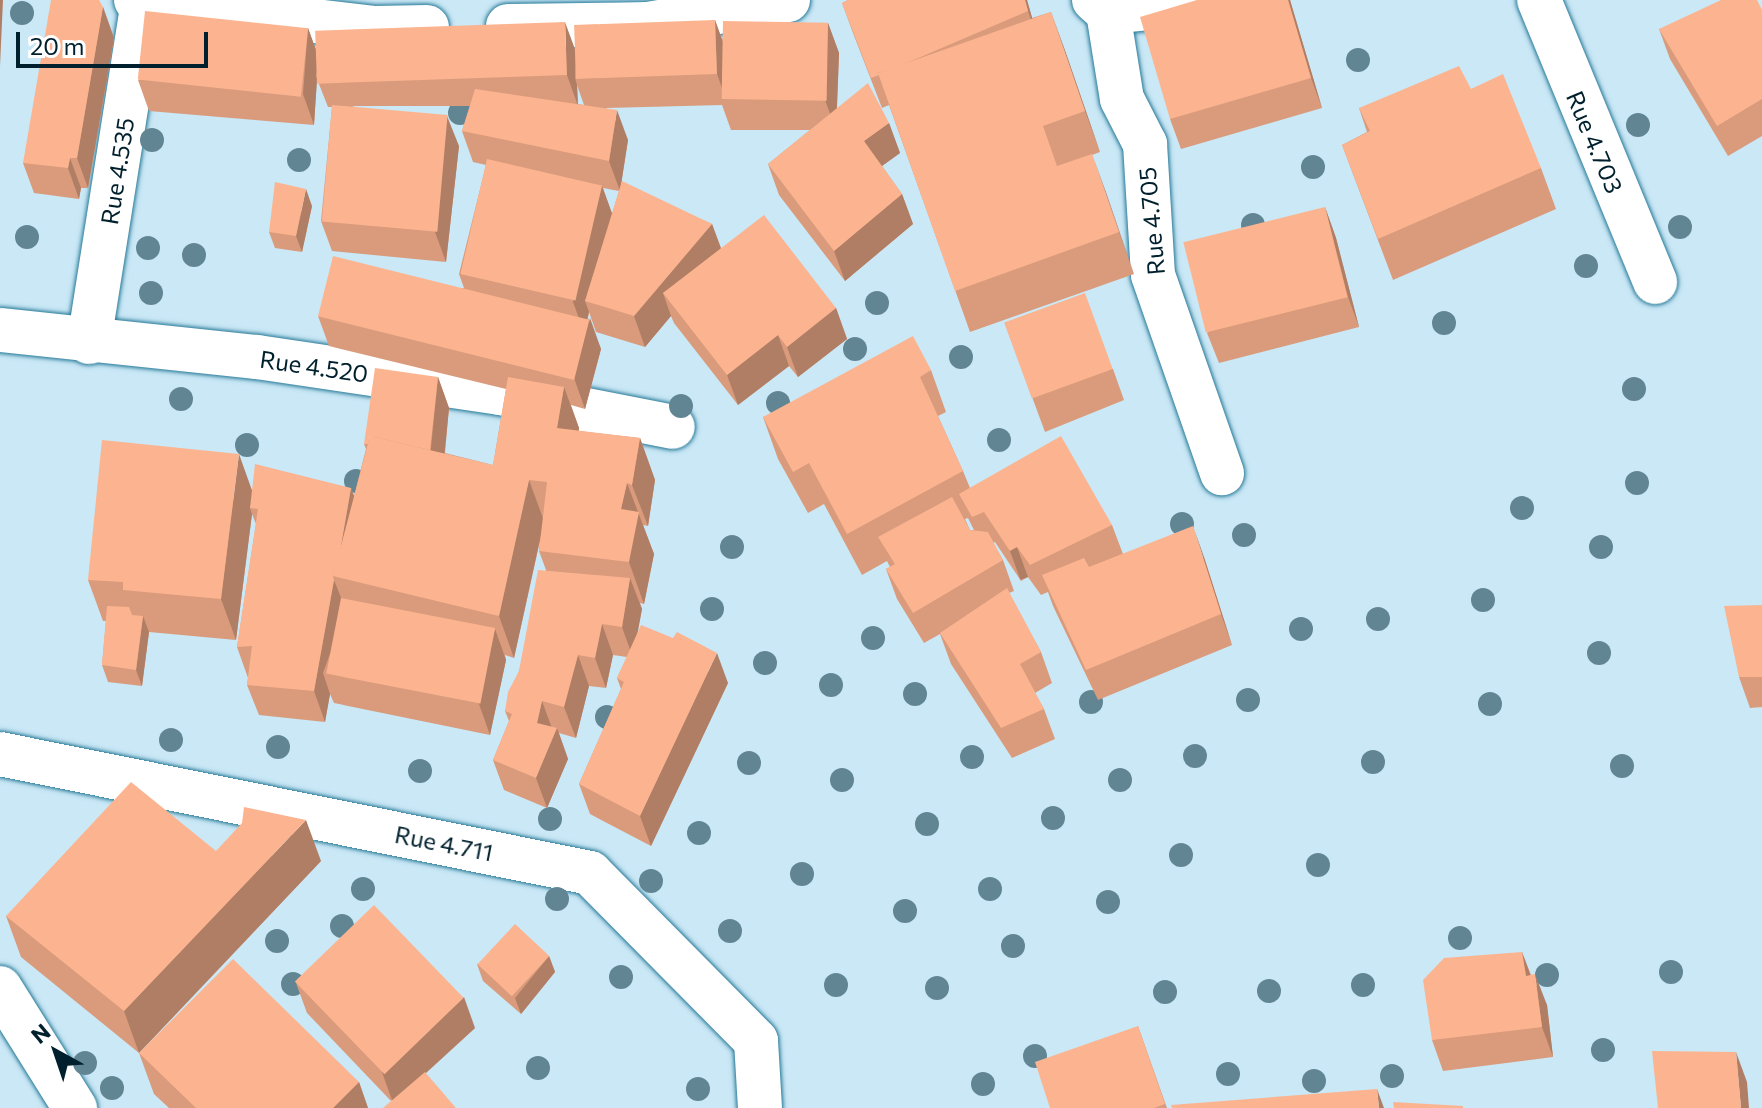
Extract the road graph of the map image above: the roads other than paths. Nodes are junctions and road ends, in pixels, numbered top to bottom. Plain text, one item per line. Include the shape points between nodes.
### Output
1 (136, 0) edge
2 (144, 0) edge
3 (788, 0) edge
4 (1231, 0) edge
5 (1539, 0) edge
6 (1101, 6) edge
7 (1655, 282) dead end
8 (0, 330) edge
9 (89, 342) junction
10 (673, 427) dead end
11 (1222, 473) dead end
12 (0, 754) edge
13 (0, 988) edge
14 (75, 1108) edge
15 (760, 1108) edge

1 - 2 street
2 - 3 street via 375,28 648,24
2 - 9 street, Rue 4.535
4 - 6 street
5 - 7 street, Rue 4.703
6 - 11 street, Rue 4.705 via 1122,99 1145,144 1153,275
8 - 9 street, Rue 4.520
9 - 10 street, Rue 4.520 via 272,360 500,393
12 - 15 street, Rue 4.711 via 590,873 756,1041
13 - 14 street

